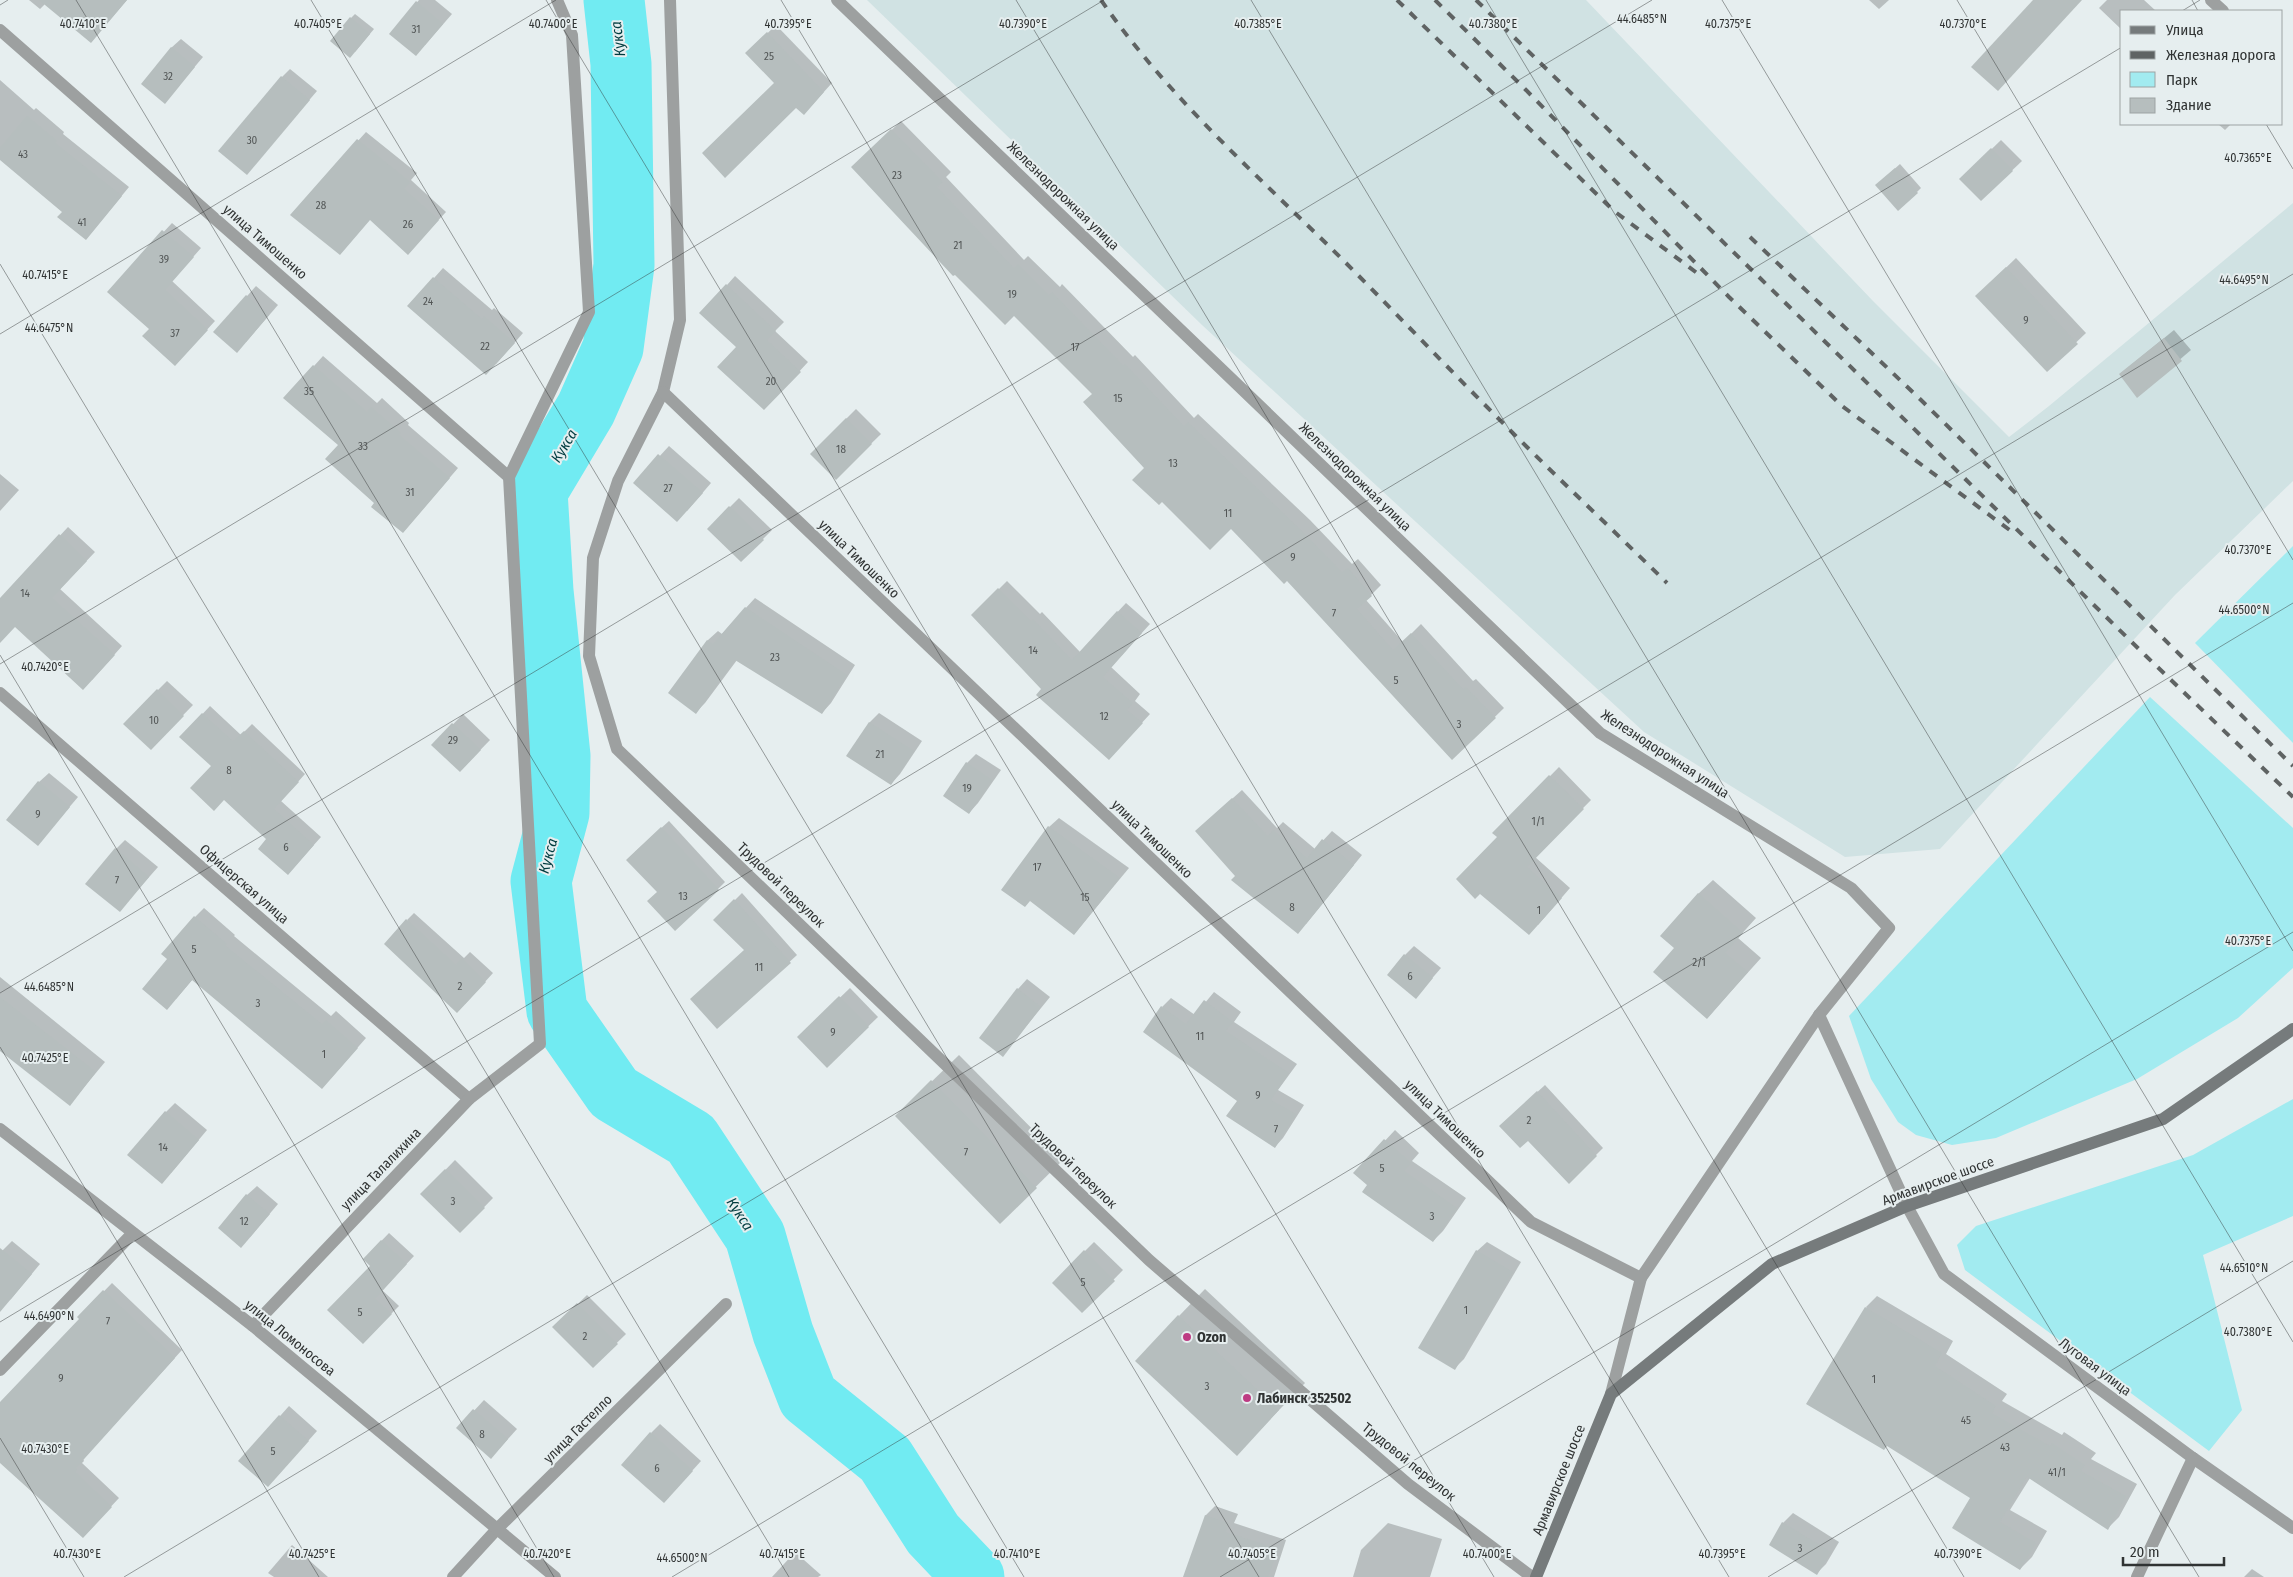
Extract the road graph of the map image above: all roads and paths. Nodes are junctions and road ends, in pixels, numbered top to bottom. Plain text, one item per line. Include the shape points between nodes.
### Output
1 (557, 0) edge
2 (670, 0) edge
3 (837, 0) edge
4 (2211, 0) edge
5 (2222, 10) edge
6 (0, 30) edge
7 (663, 392) junction
8 (509, 477) junction
9 (0, 692) edge
10 (1889, 928) joint
11 (1818, 1015) junction
12 (2293, 1029) edge
13 (469, 1099) junction
14 (0, 1130) edge
15 (1907, 1206) junction
16 (133, 1233) junction
17 (1641, 1278) junction
18 (726, 1304) dead end
19 (253, 1326) junction
20 (0, 1370) edge
21 (1610, 1394) junction
22 (2193, 1458) junction
23 (498, 1528) junction
24 (2293, 1528) edge
25 (453, 1577) edge
26 (555, 1577) edge
27 (1534, 1577) edge
28 (2137, 1577) edge

1 - 8 street via 572,35 589,312
2 - 7 street via 680,320
3 - 10 street, Железнодорожная улица via 1600,732 1850,888
4 - 5 street
6 - 8 street, улица Тимошенко
7 - 17 street, улица Тимошенко via 1531,1222
7 - 27 street, Трудовой переулок via 618,482 593,558 589,656 617,749 1149,1260 1408,1484
8 - 13 street, улица Талалихина via 540,1044
9 - 13 street, Офицерская улица
10 - 11 street, Армавирское шоссе
11 - 15 street, Луговая улица
11 - 17 street, Армавирское шоссе
12 - 15 main road, Армавирское шоссе via 2163,1119
13 - 19 street, улица Талалихина
14 - 16 street, улица Ломоносова
15 - 21 main road, Армавирское шоссе via 1772,1264
15 - 22 street, Луговая улица via 1944,1274
16 - 19 street, улица Ломоносова
16 - 20 street
17 - 21 street, Армавирское шоссе
18 - 23 street, улица Гастелло
19 - 23 street, улица Ломоносова
21 - 27 main road, Армавирское шоссе
22 - 24 street, Луговая улица
22 - 28 street
23 - 25 street, улица Гастелло
23 - 26 street, улица Ломоносова

